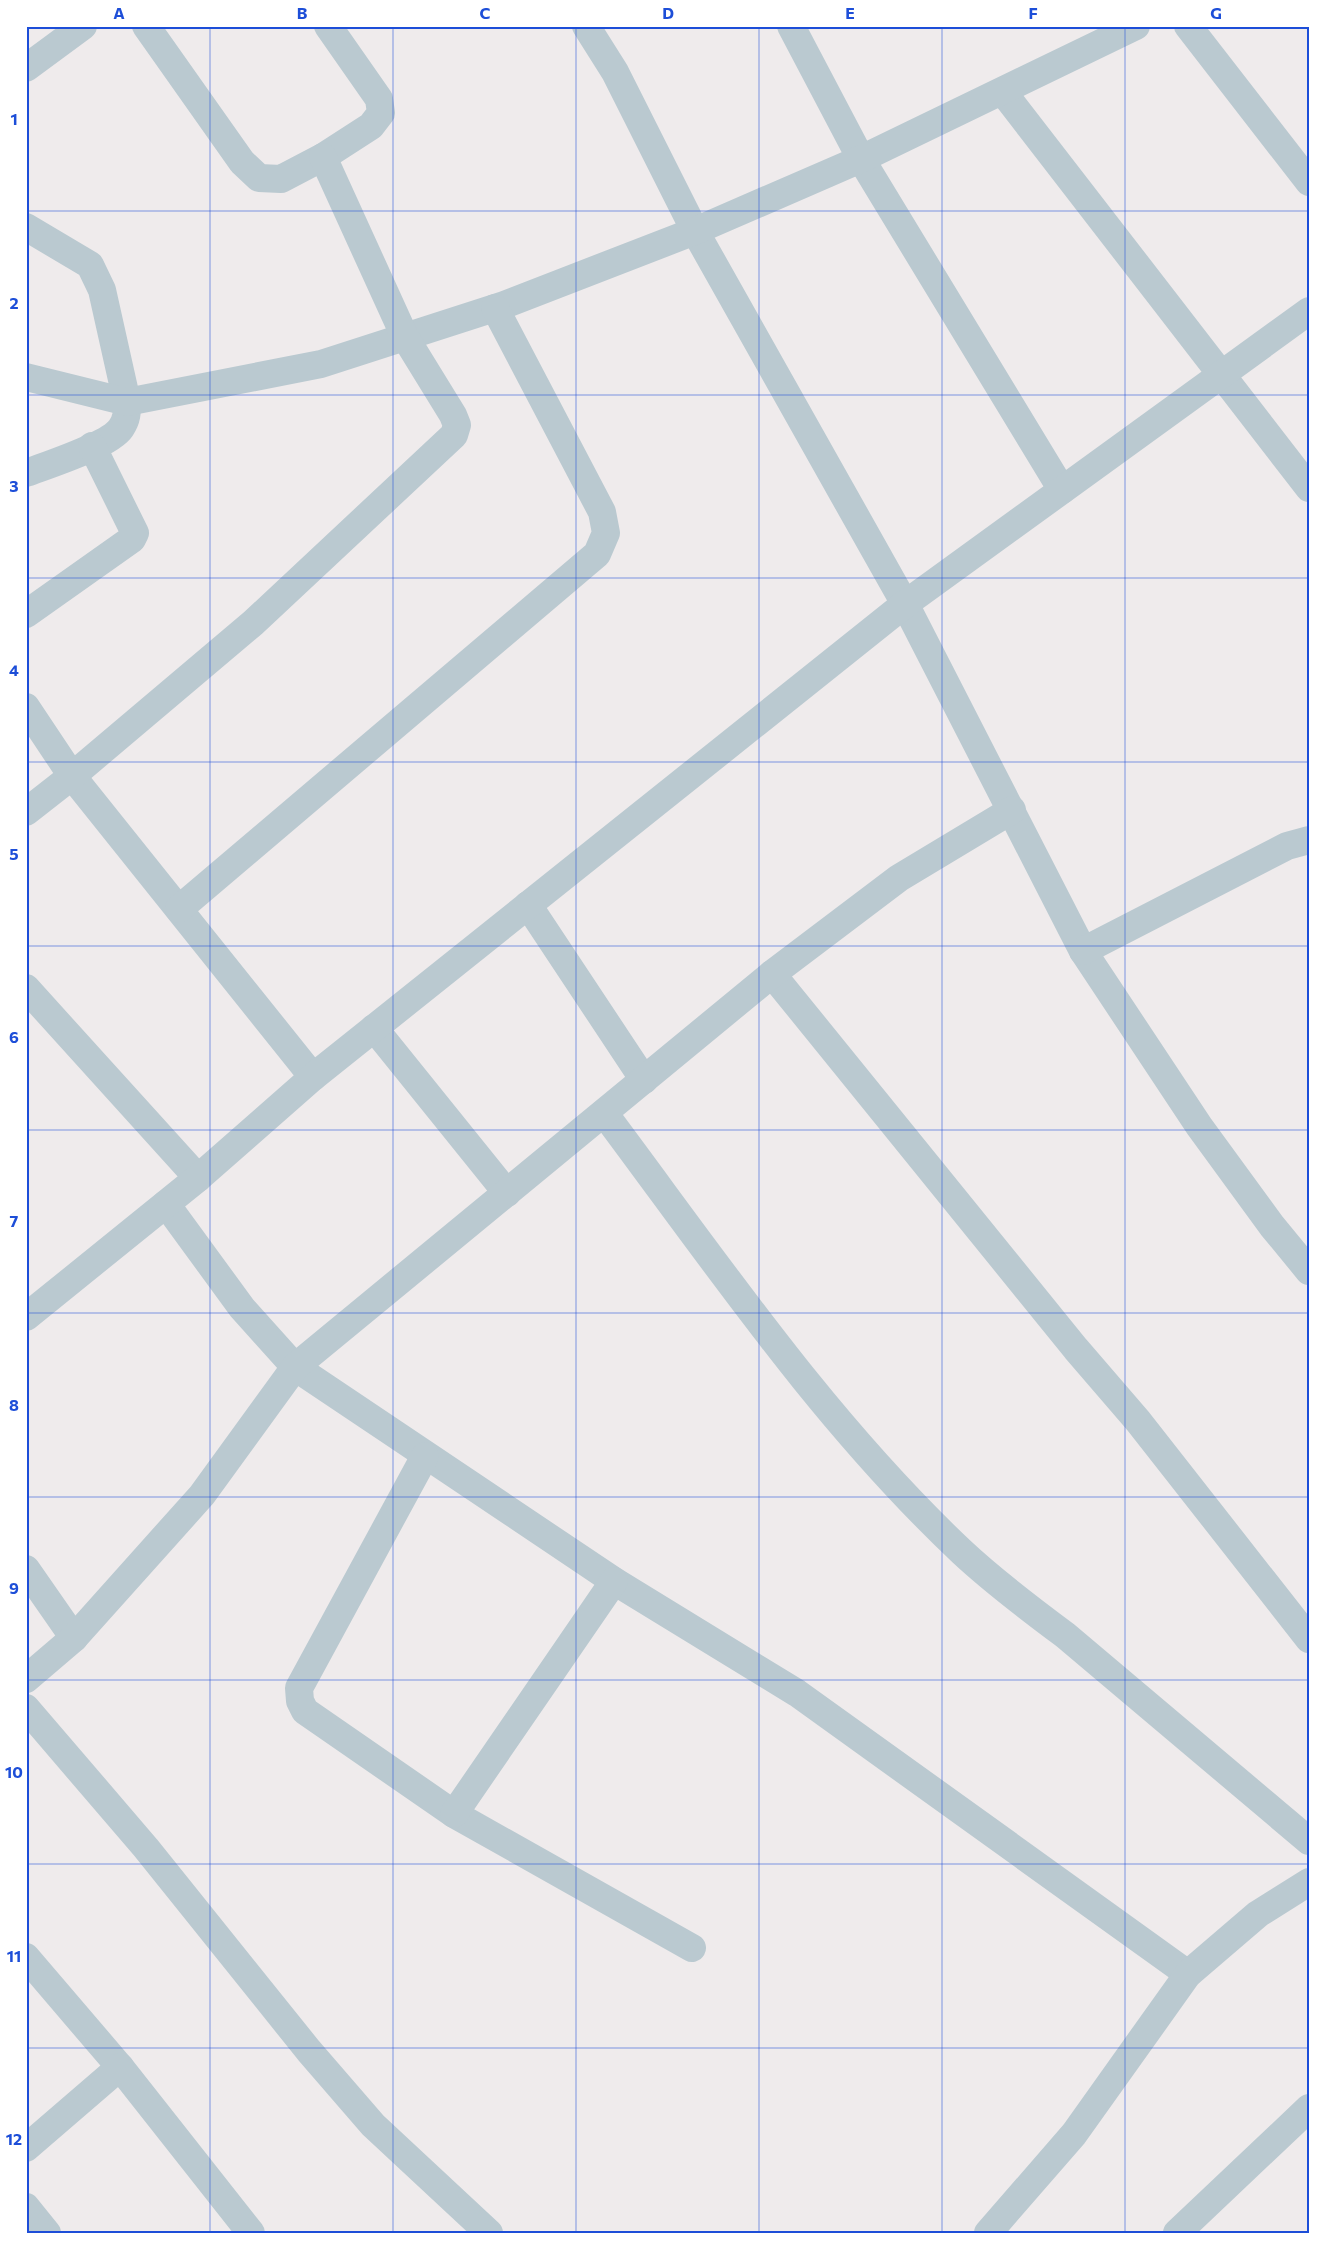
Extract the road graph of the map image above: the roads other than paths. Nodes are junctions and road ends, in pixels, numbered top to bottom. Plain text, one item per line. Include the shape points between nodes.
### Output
1 (82, 26) edge
2 (146, 26) edge
3 (328, 26) edge
4 (586, 26) edge
5 (791, 26) edge
6 (1136, 26) edge
7 (1188, 26) edge
8 (26, 68) edge
9 (1003, 92) junction
10 (323, 157) junction
11 (861, 159) junction
12 (1309, 182) edge
13 (26, 227) edge
14 (694, 231) junction
15 (495, 308) junction
16 (1309, 311) edge
17 (405, 337) junction
18 (1221, 374) junction
19 (26, 377) edge
20 (127, 402) junction
21 (92, 446) junction
22 (26, 473) edge
23 (1309, 488) edge
24 (1062, 490) junction
25 (905, 604) junction
26 (26, 614) edge
27 (26, 707) edge
28 (72, 776) junction
29 (1012, 810) junction
30 (26, 812) edge
31 (1309, 840) edge
32 (528, 904) junction
33 (179, 909) junction
34 (1083, 951) junction
35 (772, 974) junction
36 (26, 988) edge
37 (374, 1028) junction
38 (313, 1077) junction
39 (644, 1080) junction
40 (604, 1113) junction
41 (198, 1178) junction
42 (507, 1193) junction
43 (166, 1204) junction
44 (1309, 1271) edge
45 (26, 1317) edge
46 (295, 1367) junction
47 (425, 1456) junction
48 (26, 1568) edge
49 (614, 1580) junction
50 (74, 1638) junction
51 (1309, 1639) edge
52 (26, 1679) edge
53 (26, 1708) edge
54 (454, 1814) junction
55 (1309, 1841) edge
56 (1309, 1882) edge
57 (692, 1948) dead end
58 (26, 1957) edge
59 (1188, 1974) junction
60 (120, 2068) junction
61 (1309, 2108) edge
62 (26, 2148) edge
63 (26, 2207) edge
64 (47, 2233) edge
65 (251, 2233) edge
66 (489, 2233) edge
67 (988, 2233) edge
68 (1177, 2233) edge

1 - 8 street
2 - 10 street via 242,162 259,178 281,179
3 - 10 street via 379,99 381,113 370,126
4 - 14 street via 615,72
5 - 11 street
6 - 9 street
7 - 12 street
9 - 11 street
9 - 18 street
10 - 17 street
11 - 14 street
11 - 24 street
13 - 20 street via 90,265 102,290
14 - 15 street
14 - 25 street
15 - 17 street
15 - 33 street via 602,512 606,533 597,554
16 - 18 street
17 - 20 street via 321,364
17 - 28 street via 453,415 457,425 454,435 253,623
18 - 23 street
18 - 24 street
19 - 20 street
20 - 21 street via 127,416 120,430
21 - 22 street
21 - 26 street via 135,533 132,539
24 - 25 street
25 - 29 street
25 - 32 street
27 - 28 street
28 - 30 street
28 - 33 street
29 - 34 street
29 - 35 street via 899,878
31 - 34 street via 1287,846
32 - 37 street
32 - 39 street
33 - 38 street
34 - 44 street via 1199,1126
35 - 39 street
35 - 51 street via 1076,1349 1138,1420
36 - 41 street
37 - 38 street
37 - 42 street
38 - 41 street
39 - 40 street
40 - 42 street
40 - 55 street via 762,1325 893,1482 963,1553
41 - 43 street
42 - 46 street
43 - 45 street
43 - 46 street via 242,1308
46 - 47 street
46 - 50 street via 202,1495
47 - 49 street
47 - 54 street via 299,1688 300,1701 305,1711
48 - 50 street
49 - 54 street
49 - 59 street via 797,1693
50 - 52 street
53 - 66 street via 146,1848 309,2051 373,2125
54 - 57 street
56 - 59 street via 1258,1914
58 - 60 street
59 - 67 street via 1074,2134
60 - 62 street
60 - 65 street
61 - 68 street
63 - 64 street

